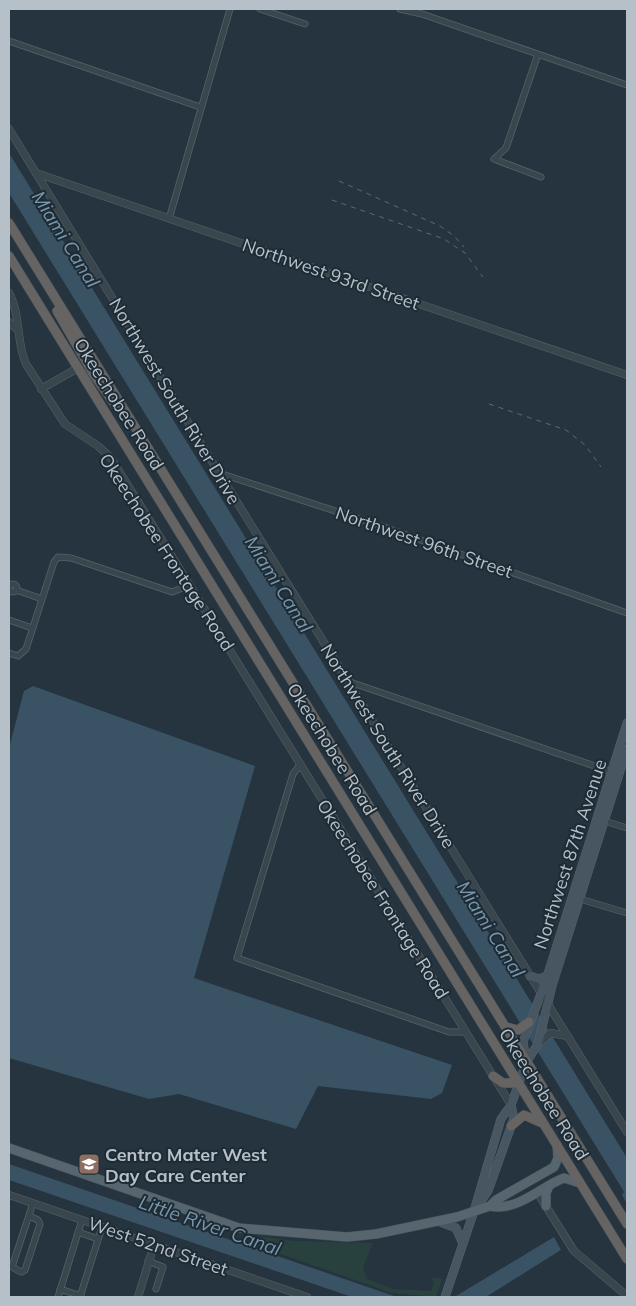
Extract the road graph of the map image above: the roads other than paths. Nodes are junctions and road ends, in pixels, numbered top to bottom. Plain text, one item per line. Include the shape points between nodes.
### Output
1 (230, 9) edge
2 (260, 9) edge
3 (400, 9) edge
4 (421, 11) edge
5 (305, 24) dead end
6 (9, 41) edge
7 (538, 54) junction
8 (627, 85) edge
9 (200, 106) junction
10 (9, 129) edge
11 (36, 173) junction
12 (540, 177) dead end
13 (169, 218) junction
14 (9, 223) edge
15 (9, 256) edge
16 (29, 257) junction
17 (9, 293) edge
18 (14, 305) junction
19 (9, 316) edge
20 (9, 322) edge
21 (19, 330) junction
22 (78, 349) junction
23 (78, 368) junction
24 (94, 375) junction
25 (627, 375) edge
26 (42, 389) junction
27 (151, 454) junction
28 (219, 473) junction
29 (190, 585) junction
30 (9, 586) edge
31 (42, 599) junction
32 (627, 613) edge
33 (9, 620) edge
34 (32, 628) junction
35 (9, 653) edge
36 (350, 682) junction
37 (627, 723) edge
38 (627, 749) edge
39 (300, 765) junction
40 (612, 772) junction
41 (601, 820) junction
42 (627, 828) edge
43 (580, 899) junction
44 (627, 913) edge
45 (548, 975) junction
46 (530, 976) junction
47 (541, 994) junction
48 (547, 1004) junction
49 (529, 1022) joint
50 (506, 1026) junction
51 (465, 1032) junction
52 (523, 1032) junction
53 (567, 1036) junction
54 (536, 1048) junction
55 (527, 1061) junction
56 (493, 1076) junction
57 (519, 1083) junction
58 (511, 1105) junction
59 (544, 1124) junction
60 (511, 1126) junction
61 (627, 1132) edge
62 (556, 1144) junction
63 (9, 1148) edge
64 (492, 1148) junction
65 (493, 1176) junction
66 (580, 1183) junction
67 (549, 1185) junction
68 (490, 1186) junction
69 (518, 1188) junction
70 (537, 1192) junction
71 (9, 1195) edge
72 (504, 1196) junction
73 (33, 1203) junction
74 (490, 1206) junction
75 (546, 1206) junction
76 (474, 1211) junction
77 (29, 1216) junction
78 (82, 1220) junction
79 (438, 1221) junction
80 (627, 1224) edge
81 (102, 1227) junction
82 (78, 1232) junction
83 (98, 1239) junction
84 (154, 1244) junction
85 (463, 1244) junction
86 (627, 1259) edge
87 (148, 1262) junction
88 (60, 1289) junction
89 (156, 1289) dead end
90 (627, 1296) edge
91 (58, 1297) edge
92 (81, 1297) edge
93 (138, 1297) edge
94 (307, 1297) edge
95 (445, 1297) edge

1 - 9 street
2 - 5 street
3 - 4 street via 413,14
4 - 7 street
6 - 9 street
7 - 8 street
7 - 12 street via 506,148 494,159
9 - 13 street via 193,144
10 - 11 street, Northwest South River Drive
11 - 13 street, Northwest 93rd Street
11 - 28 street, Northwest South River Drive
13 - 25 street, Northwest 93rd Street
14 - 16 highway, Okeechobee Road
15 - 23 highway, Okeechobee Road
16 - 22 highway
16 - 27 highway, Okeechobee Road
17 - 18 street, Okeechobee Frontage Road
18 - 19 street
18 - 21 street, Okeechobee Frontage Road
20 - 21 street
21 - 26 street, Okeechobee Frontage Road via 22,354
22 - 23 highway via 81,359
22 - 24 highway
23 - 24 highway via 89,370
23 - 26 street
23 - 57 highway, Okeechobee Road
24 - 27 highway
26 - 29 street, Okeechobee Frontage Road via 65,424 110,458
27 - 50 highway, Okeechobee Road
28 - 32 street, Northwest 96th Street
28 - 36 street, Northwest South River Drive
29 - 31 street via 172,592 58,556
29 - 39 street, Okeechobee Frontage Road
30 - 31 street via 11,592 16,590
31 - 34 street
33 - 34 street
34 - 35 street via 26,649 20,655
36 - 40 street
36 - 46 street, Northwest South River Drive
37 - 40 main road, Northwest 87th Avenue
38 - 41 main road, Northwest 87th Avenue
39 - 51 street, Okeechobee Frontage Road
39 - 51 street, Okeechobee Frontage Road via 293,774 237,958 445,1031
40 - 41 main road, Northwest 87th Avenue
41 - 42 street
41 - 43 main road, Northwest 87th Avenue
41 - 45 main road, Northwest 87th Avenue
43 - 44 street
43 - 48 main road, Northwest 87th Avenue
45 - 46 main road
45 - 47 main road, Northwest 87th Avenue
46 - 47 street, Northwest South River Drive
47 - 48 street, Northwest South River Drive
47 - 49 main road, Northwest 87th Avenue
48 - 53 street, Northwest South River Drive
48 - 54 main road, Northwest 87th Avenue
49 - 52 highway
50 - 52 highway
50 - 55 highway, Okeechobee Road
51 - 56 street, Okeechobee Frontage Road
52 - 55 main road
53 - 54 street via 551,1032
53 - 61 street, Northwest South River Drive
54 - 55 main road
55 - 57 main road
55 - 80 highway, Okeechobee Road
56 - 57 highway via 503,1083
56 - 58 street, Okeechobee Frontage Road
57 - 58 main road
57 - 59 highway, Okeechobee Road
58 - 60 main road via 514,1118
58 - 64 main road via 501,1119
59 - 60 highway via 524,1115
59 - 62 highway, Okeechobee Road
60 - 65 main road
62 - 66 highway, Okeechobee Road
62 - 69 main road via 558,1158 554,1167
63 - 79 main road via 238,1228 347,1237
64 - 65 main road via 496,1158
64 - 76 main road
65 - 68 main road
66 - 67 main road via 564,1178
66 - 86 highway, Okeechobee Road
67 - 70 main road
67 - 75 main road
68 - 72 main road via 493,1194
68 - 76 main road
69 - 70 main road
69 - 72 main road
70 - 74 main road via 506,1206
70 - 75 street
71 - 73 street, West 52nd Street
72 - 74 main road
73 - 77 street
73 - 78 street, West 52nd Street
74 - 76 main road
75 - 90 street via 574,1251
76 - 79 main road
76 - 85 main road
77 - 77 street via 12,1267 21,1272 25,1270 40,1224
78 - 81 street, West 52nd Street
78 - 82 street
79 - 85 main road via 456,1228
81 - 83 street
81 - 84 street, West 52nd Street
82 - 83 street
82 - 88 street
83 - 92 street
84 - 87 street
84 - 94 street, West 52nd Street
85 - 95 main road
87 - 89 street via 163,1267
87 - 93 street
88 - 91 street
88 - 92 street

